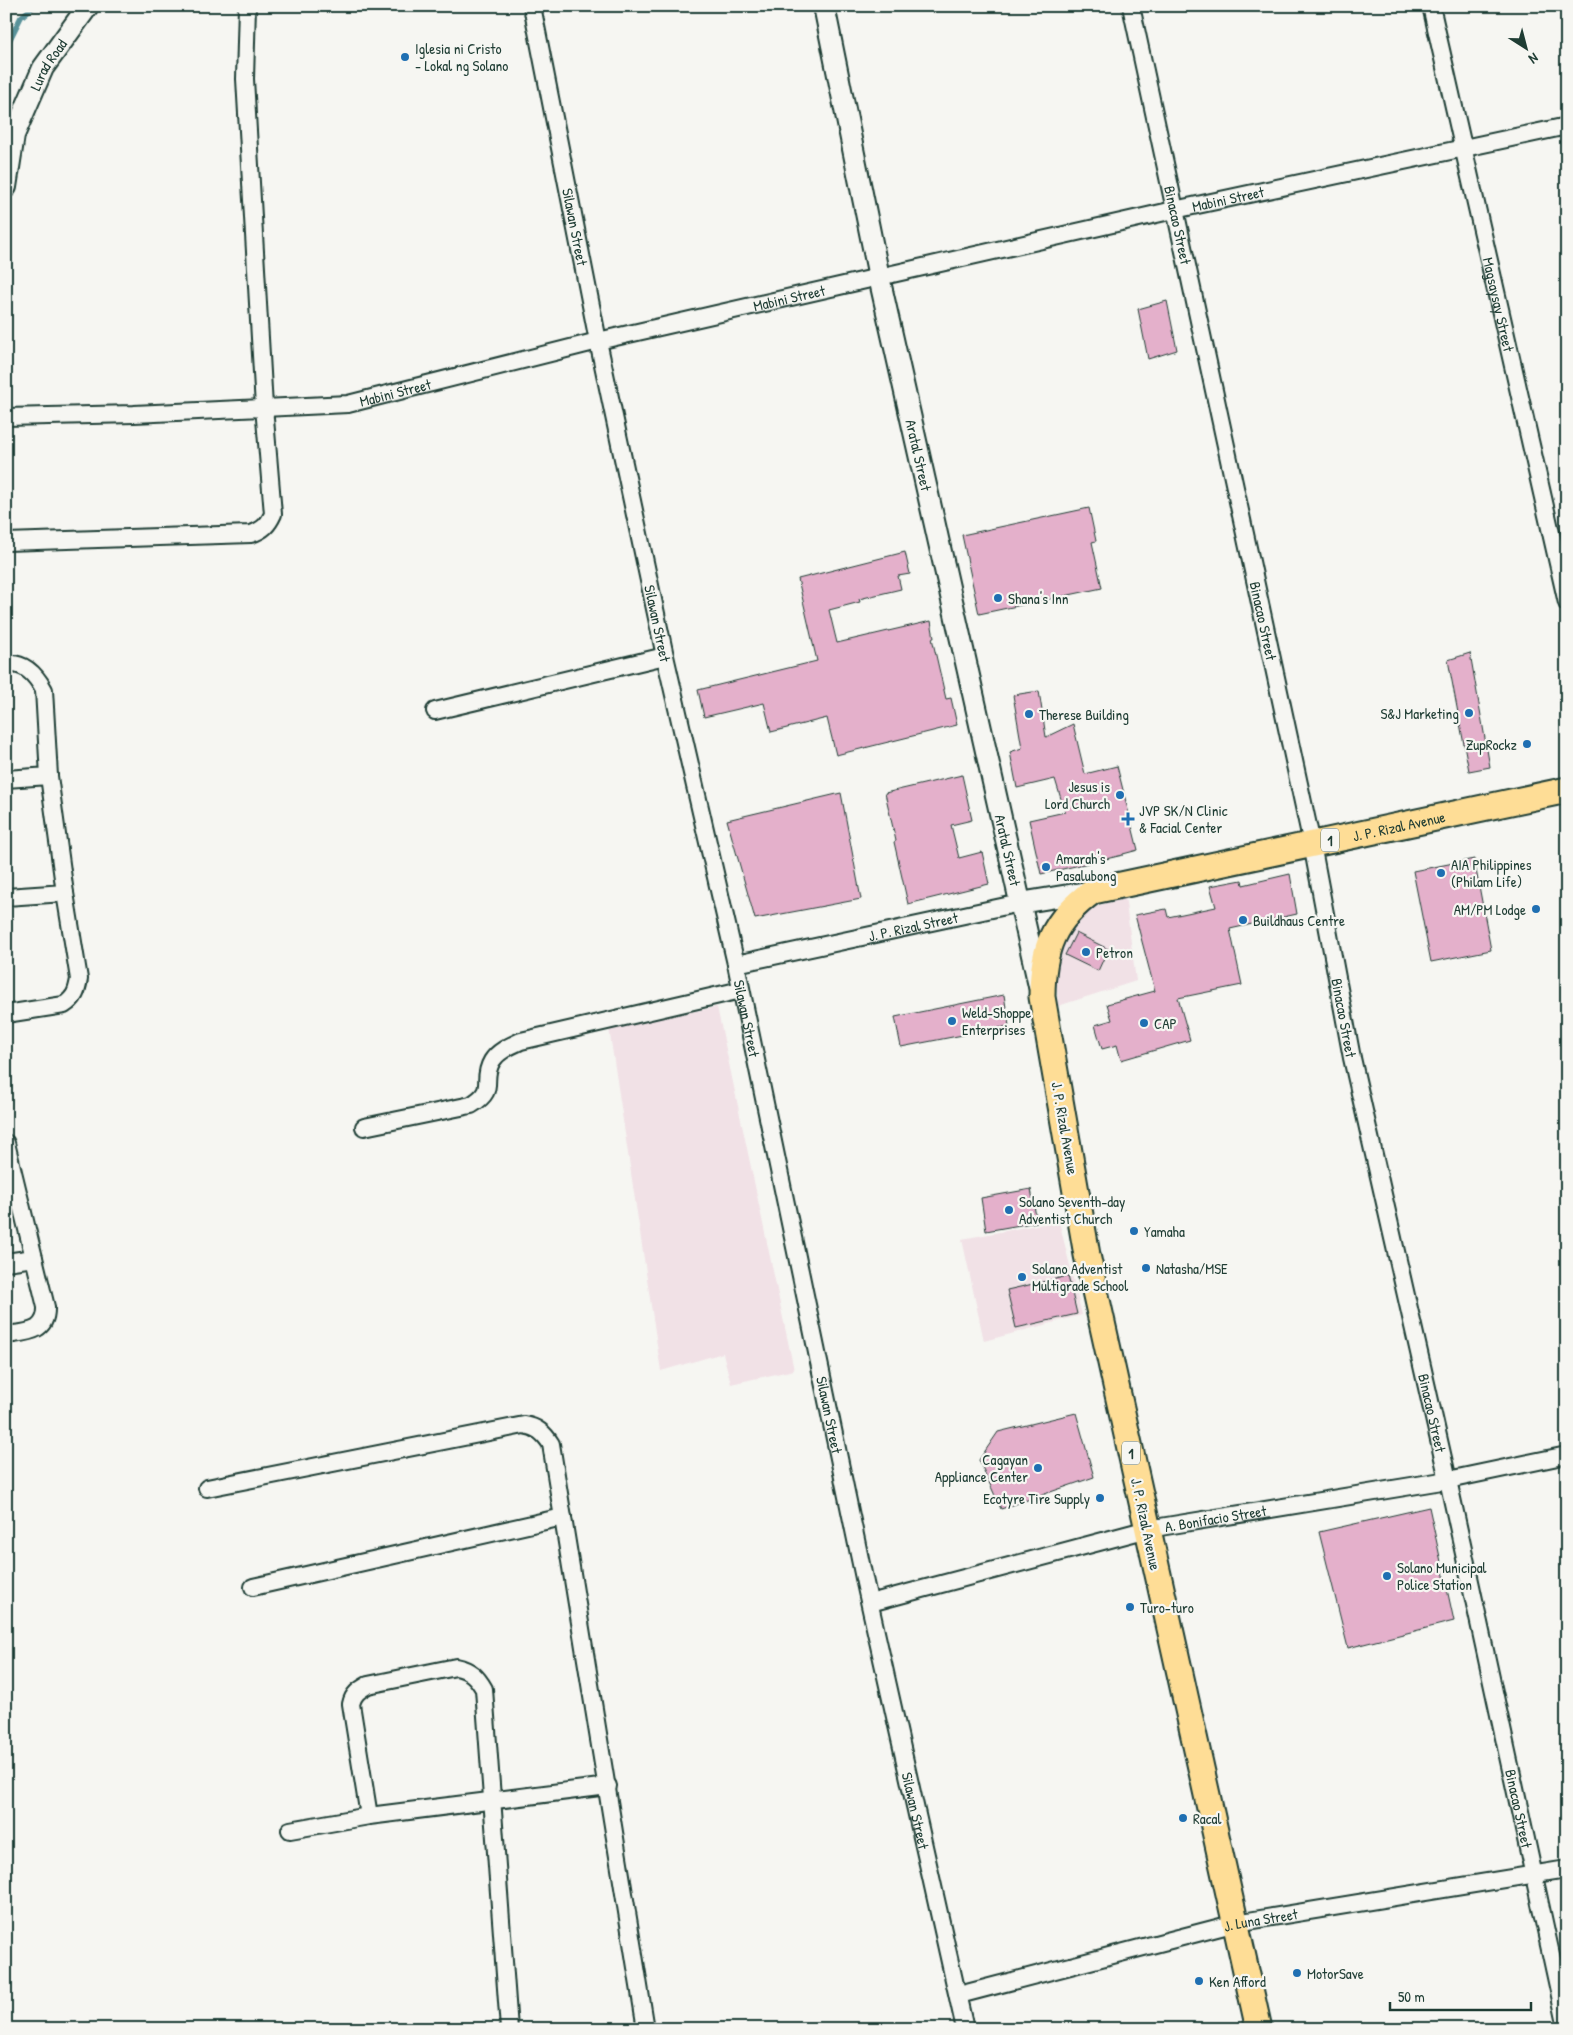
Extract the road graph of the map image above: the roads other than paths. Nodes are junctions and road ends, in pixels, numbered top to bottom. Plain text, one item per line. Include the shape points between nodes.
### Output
1 (88, 6) edge
2 (247, 6) edge
3 (532, 6) edge
4 (824, 6) edge
5 (1131, 6) edge
6 (1431, 6) edge
7 (1567, 126) edge
8 (1464, 149) junction
9 (6, 187) edge
10 (1174, 210) junction
11 (879, 277) junction
12 (598, 341) junction
13 (264, 407) junction
14 (6, 417) edge
15 (6, 542) edge
16 (1567, 603) edge
17 (665, 656) junction
18 (6, 664) edge
19 (435, 711) dead end
20 (49, 776) junction
21 (6, 779) edge
22 (1567, 790) edge
23 (1312, 844) junction
24 (1092, 890) junction
25 (64, 893) junction
26 (6, 897) edge
27 (1020, 903) junction
28 (736, 964) junction
29 (740, 990) junction
30 (1042, 997) junction
31 (6, 1014) edge
32 (364, 1127) dead end
33 (6, 1143) edge
34 (34, 1258) junction
35 (6, 1262) edge
36 (6, 1335) edge
37 (1567, 1455) edge
38 (1448, 1480) junction
39 (207, 1488) dead end
40 (563, 1517) junction
41 (1148, 1529) junction
42 (253, 1587) dead end
43 (870, 1603) junction
44 (608, 1786) junction
45 (492, 1802) junction
46 (369, 1816) junction
47 (290, 1830) dead end
48 (1567, 1869) edge
49 (1534, 1876) junction
50 (1236, 1923) junction
51 (959, 1994) junction
52 (1567, 2028) edge
53 (509, 2029) edge
54 (646, 2029) edge
55 (966, 2029) edge
56 (1259, 2029) edge

1 - 9 street, Lurad Road via 43,68 14,135
2 - 13 street via 245,79
3 - 12 street, Silawan Street
4 - 11 street, Aratal Street
5 - 10 street, Binacao Street
6 - 8 street, Magsaysay Street
7 - 8 street, Mabini Street
8 - 10 street, Mabini Street
8 - 16 street, Magsaysay Street
10 - 11 street, Mabini Street
10 - 23 street, Binacao Street
11 - 12 street, Mabini Street
11 - 27 street, Aratal Street
12 - 13 street, Mabini Street via 348,404
12 - 17 street, Silawan Street
13 - 14 street, Mabini Street
13 - 15 street via 273,514 260,531 251,534
17 - 19 street
17 - 28 street, Silawan Street
18 - 20 street via 27,669 38,678 44,690
20 - 21 street
20 - 25 street
22 - 23 main road, J. P. Rizal Avenue / 1
23 - 24 main road, J. P. Rizal Avenue / 1
23 - 38 street, Binacao Street via 1352,1058
24 - 27 street, J. P. Rizal Street
24 - 30 main road, J. P. Rizal Avenue / 1 via 1060,920 1050,940 1042,975
25 - 26 street
25 - 31 street via 79,979 77,992 64,1005
27 - 28 street, J. P. Rizal Street
27 - 30 street, Aratal Street
28 - 29 street, Silawan Street
29 - 32 street via 521,1041 497,1055 491,1063 487,1091 482,1099 471,1105
29 - 43 street, Silawan Street
30 - 41 main road, J. P. Rizal Avenue / 1 via 1087,1254
33 - 34 street
34 - 35 street
34 - 36 street via 46,1316 35,1330
37 - 38 street, A. Bonifacio Street
38 - 41 street, A. Bonifacio Street
38 - 49 street, Binacao Street
39 - 40 street via 524,1425 546,1435 551,1444
40 - 42 street
40 - 44 street
41 - 43 street, A. Bonifacio Street
41 - 50 main road, J. P. Rizal Avenue / 1
43 - 51 street, Silawan Street
44 - 45 street
44 - 54 street
45 - 46 street
45 - 46 street via 484,1689 468,1670 456,1667 368,1686 352,1697
45 - 53 street
46 - 47 street
48 - 49 street, J. Luna Street
49 - 50 street, J. Luna Street
49 - 52 street, Binacao Street
50 - 51 street, J. Luna Street
50 - 56 main road, J. P. Rizal Avenue / 1
51 - 55 street, Silawan Street

